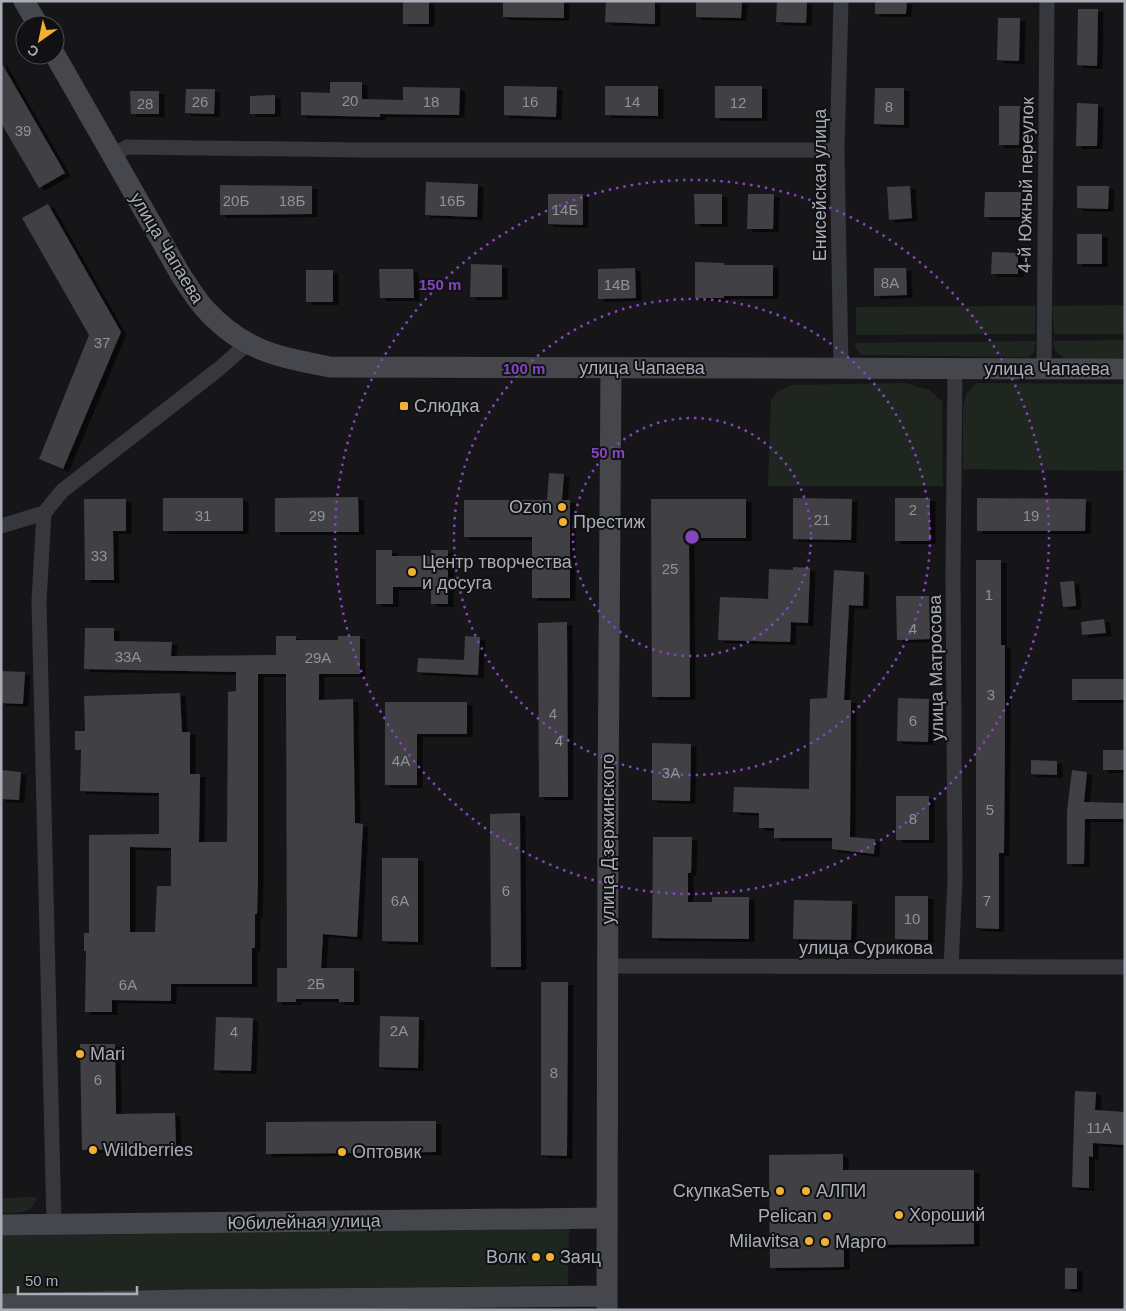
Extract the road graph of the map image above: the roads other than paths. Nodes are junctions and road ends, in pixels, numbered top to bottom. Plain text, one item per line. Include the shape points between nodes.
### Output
1 (24, 1) edge
2 (841, 1) edge
3 (1047, 1) edge
4 (32, 15) edge
5 (61, 65) edge
6 (837, 150) junction
7 (112, 155) junction
8 (247, 344) junction
9 (611, 368) junction
10 (841, 368) junction
11 (956, 368) junction
12 (1044, 369) junction
13 (1125, 369) edge
14 (44, 513) junction
15 (1, 526) edge
16 (607, 966) junction
17 (1125, 966) edge
18 (951, 967) junction
19 (607, 1218) junction
20 (1, 1225) edge
21 (54, 1225) junction
22 (607, 1303) edge
23 (1, 1304) edge

1 - 4 main road
2 - 6 street, Енисейская улица
3 - 12 street, 4-й Южный переулок
5 - 7 main road, улица Чапаева
6 - 7 street via 127,148
6 - 10 street, Енисейская улица
7 - 8 main road, улица Чапаева via 182,277 205,310
8 - 9 main road, улица Чапаева via 290,359 330,366
8 - 14 street via 62,491
9 - 10 main road, улица Чапаева
9 - 16 main road, улица Дзержинского
10 - 11 main road, улица Чапаева
11 - 12 main road, улица Чапаева
11 - 18 street, улица Матросова via 953,552 955,880
12 - 13 main road, улица Чапаева
14 - 15 street
14 - 21 street via 39,601
16 - 18 street, улица Сурикова
16 - 19 main road, улица Дзержинского
17 - 18 street, улица Сурикова
19 - 21 main road, Юбилейная улица
19 - 22 main road, улица Дзержинского
20 - 21 main road, Юбилейная улица
22 - 23 main road via 195,1300

